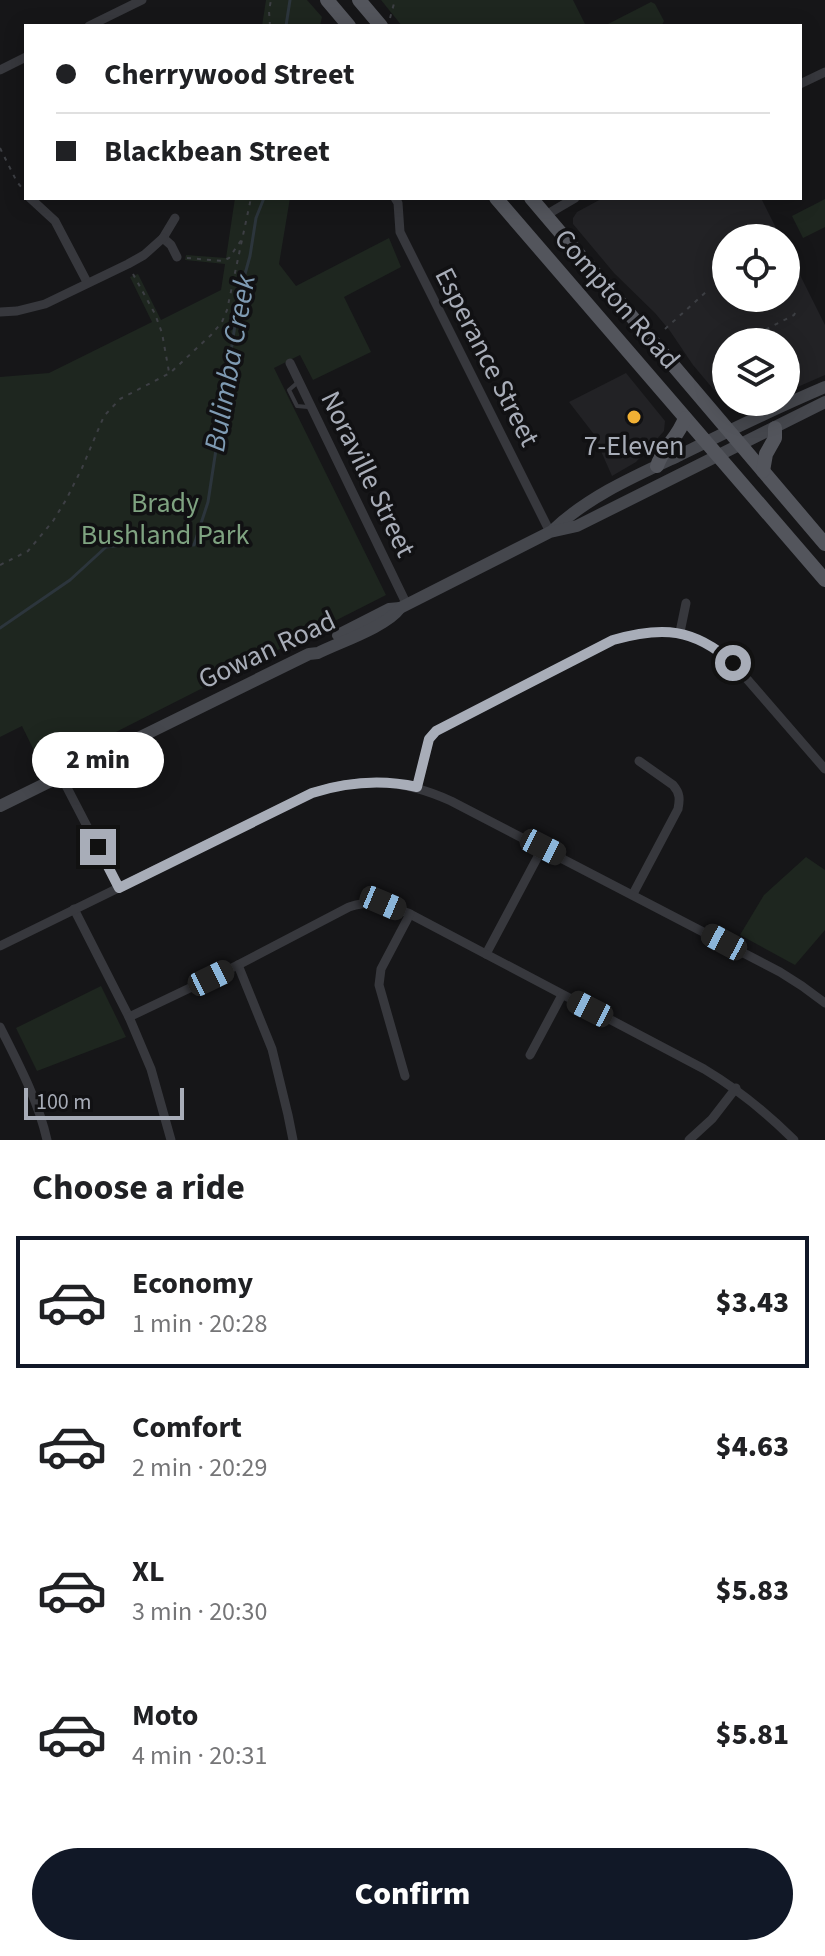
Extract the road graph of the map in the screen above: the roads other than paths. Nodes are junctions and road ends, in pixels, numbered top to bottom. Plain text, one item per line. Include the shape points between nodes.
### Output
1 (142, 0) edge
2 (327, 0) edge
3 (359, 0) edge
4 (93, 24) edge
5 (347, 24) edge
6 (379, 24) edge
7 (24, 58) edge
8 (0, 70) edge
9 (825, 72) edge
10 (802, 83) edge
11 (32, 200) edge
12 (396, 200) edge
13 (498, 200) edge
14 (533, 200) edge
15 (572, 200) edge
16 (546, 215) junction
17 (175, 218) dead end
18 (163, 238) junction
19 (177, 257) road end
20 (87, 282) junction
21 (0, 312) edge
22 (290, 363) dead end
23 (825, 387) edge
24 (825, 402) edge
25 (685, 418) junction
26 (775, 428) junction
27 (729, 430) junction
28 (705, 442) junction
29 (741, 444) junction
30 (717, 456) junction
31 (657, 466) junction
32 (763, 471) junction
33 (550, 532) junction
34 (825, 544) edge
35 (825, 580) edge
36 (686, 603) dead end
37 (404, 607) junction
38 (680, 632) junction
39 (639, 761) dead end
40 (825, 769) edge
41 (61, 776) junction
42 (417, 787) junction
43 (0, 806) edge
44 (543, 847) junction
45 (119, 888) junction
46 (633, 894) junction
47 (74, 909) junction
48 (410, 914) junction
49 (0, 946) edge
50 (486, 954) junction
51 (238, 965) junction
52 (562, 995) junction
53 (825, 1003) edge
54 (129, 1017) junction
55 (0, 1027) edge
56 (530, 1055) dead end
57 (405, 1076) dead end
58 (736, 1088) junction
59 (47, 1140) edge
60 (171, 1140) edge
61 (293, 1140) edge
62 (689, 1140) edge
63 (794, 1140) edge

1 - 4 street
2 - 5 main road
3 - 6 main road
7 - 8 street
9 - 10 street
11 - 20 street via 55,221
12 - 33 street, Esperance Street via 400,232
13 - 25 main road, Compton Road
14 - 16 main road, Compton Road
15 - 16 street
16 - 27 main road, Compton Road
17 - 18 street
18 - 19 street
18 - 20 street via 144,255
20 - 21 street via 45,304
22 - 37 street, Noraville Street
23 - 27 main road, Gowan Road
24 - 26 main road, Gowan Road
25 - 28 main road, Compton Road
25 - 31 main road
26 - 29 main road, Gowan Road
26 - 32 main road
27 - 28 main road, Gowan Road
27 - 29 main road, Compton Road
28 - 30 main road, Compton Road
28 - 31 main road, Gowan Road
29 - 30 main road, Gowan Road
29 - 32 main road, Compton Road
30 - 33 main road, Gowan Road via 577,526
30 - 35 main road, Compton Road
31 - 33 main road, Gowan Road via 602,494
32 - 34 main road, Compton Road
33 - 37 main road, Gowan Road
36 - 38 street
37 - 41 main road, Gowan Road via 380,624
38 - 40 street via 716,648 733,663
38 - 42 street via 637,633 613,640 442,727 429,739
39 - 46 street via 677,789 679,801
41 - 43 main road, Gowan Road
41 - 45 street
42 - 44 street
42 - 45 street via 370,782 329,787
44 - 46 street
44 - 50 street
45 - 47 street
46 - 53 street via 780,972
47 - 49 street
47 - 54 street
48 - 50 street
48 - 51 street via 383,903 349,907
48 - 57 street via 381,969 379,985
50 - 52 street
51 - 54 street
51 - 61 street via 272,1049
52 - 56 street
52 - 58 street
54 - 60 street via 151,1069
55 - 59 street
58 - 62 street
58 - 63 street

